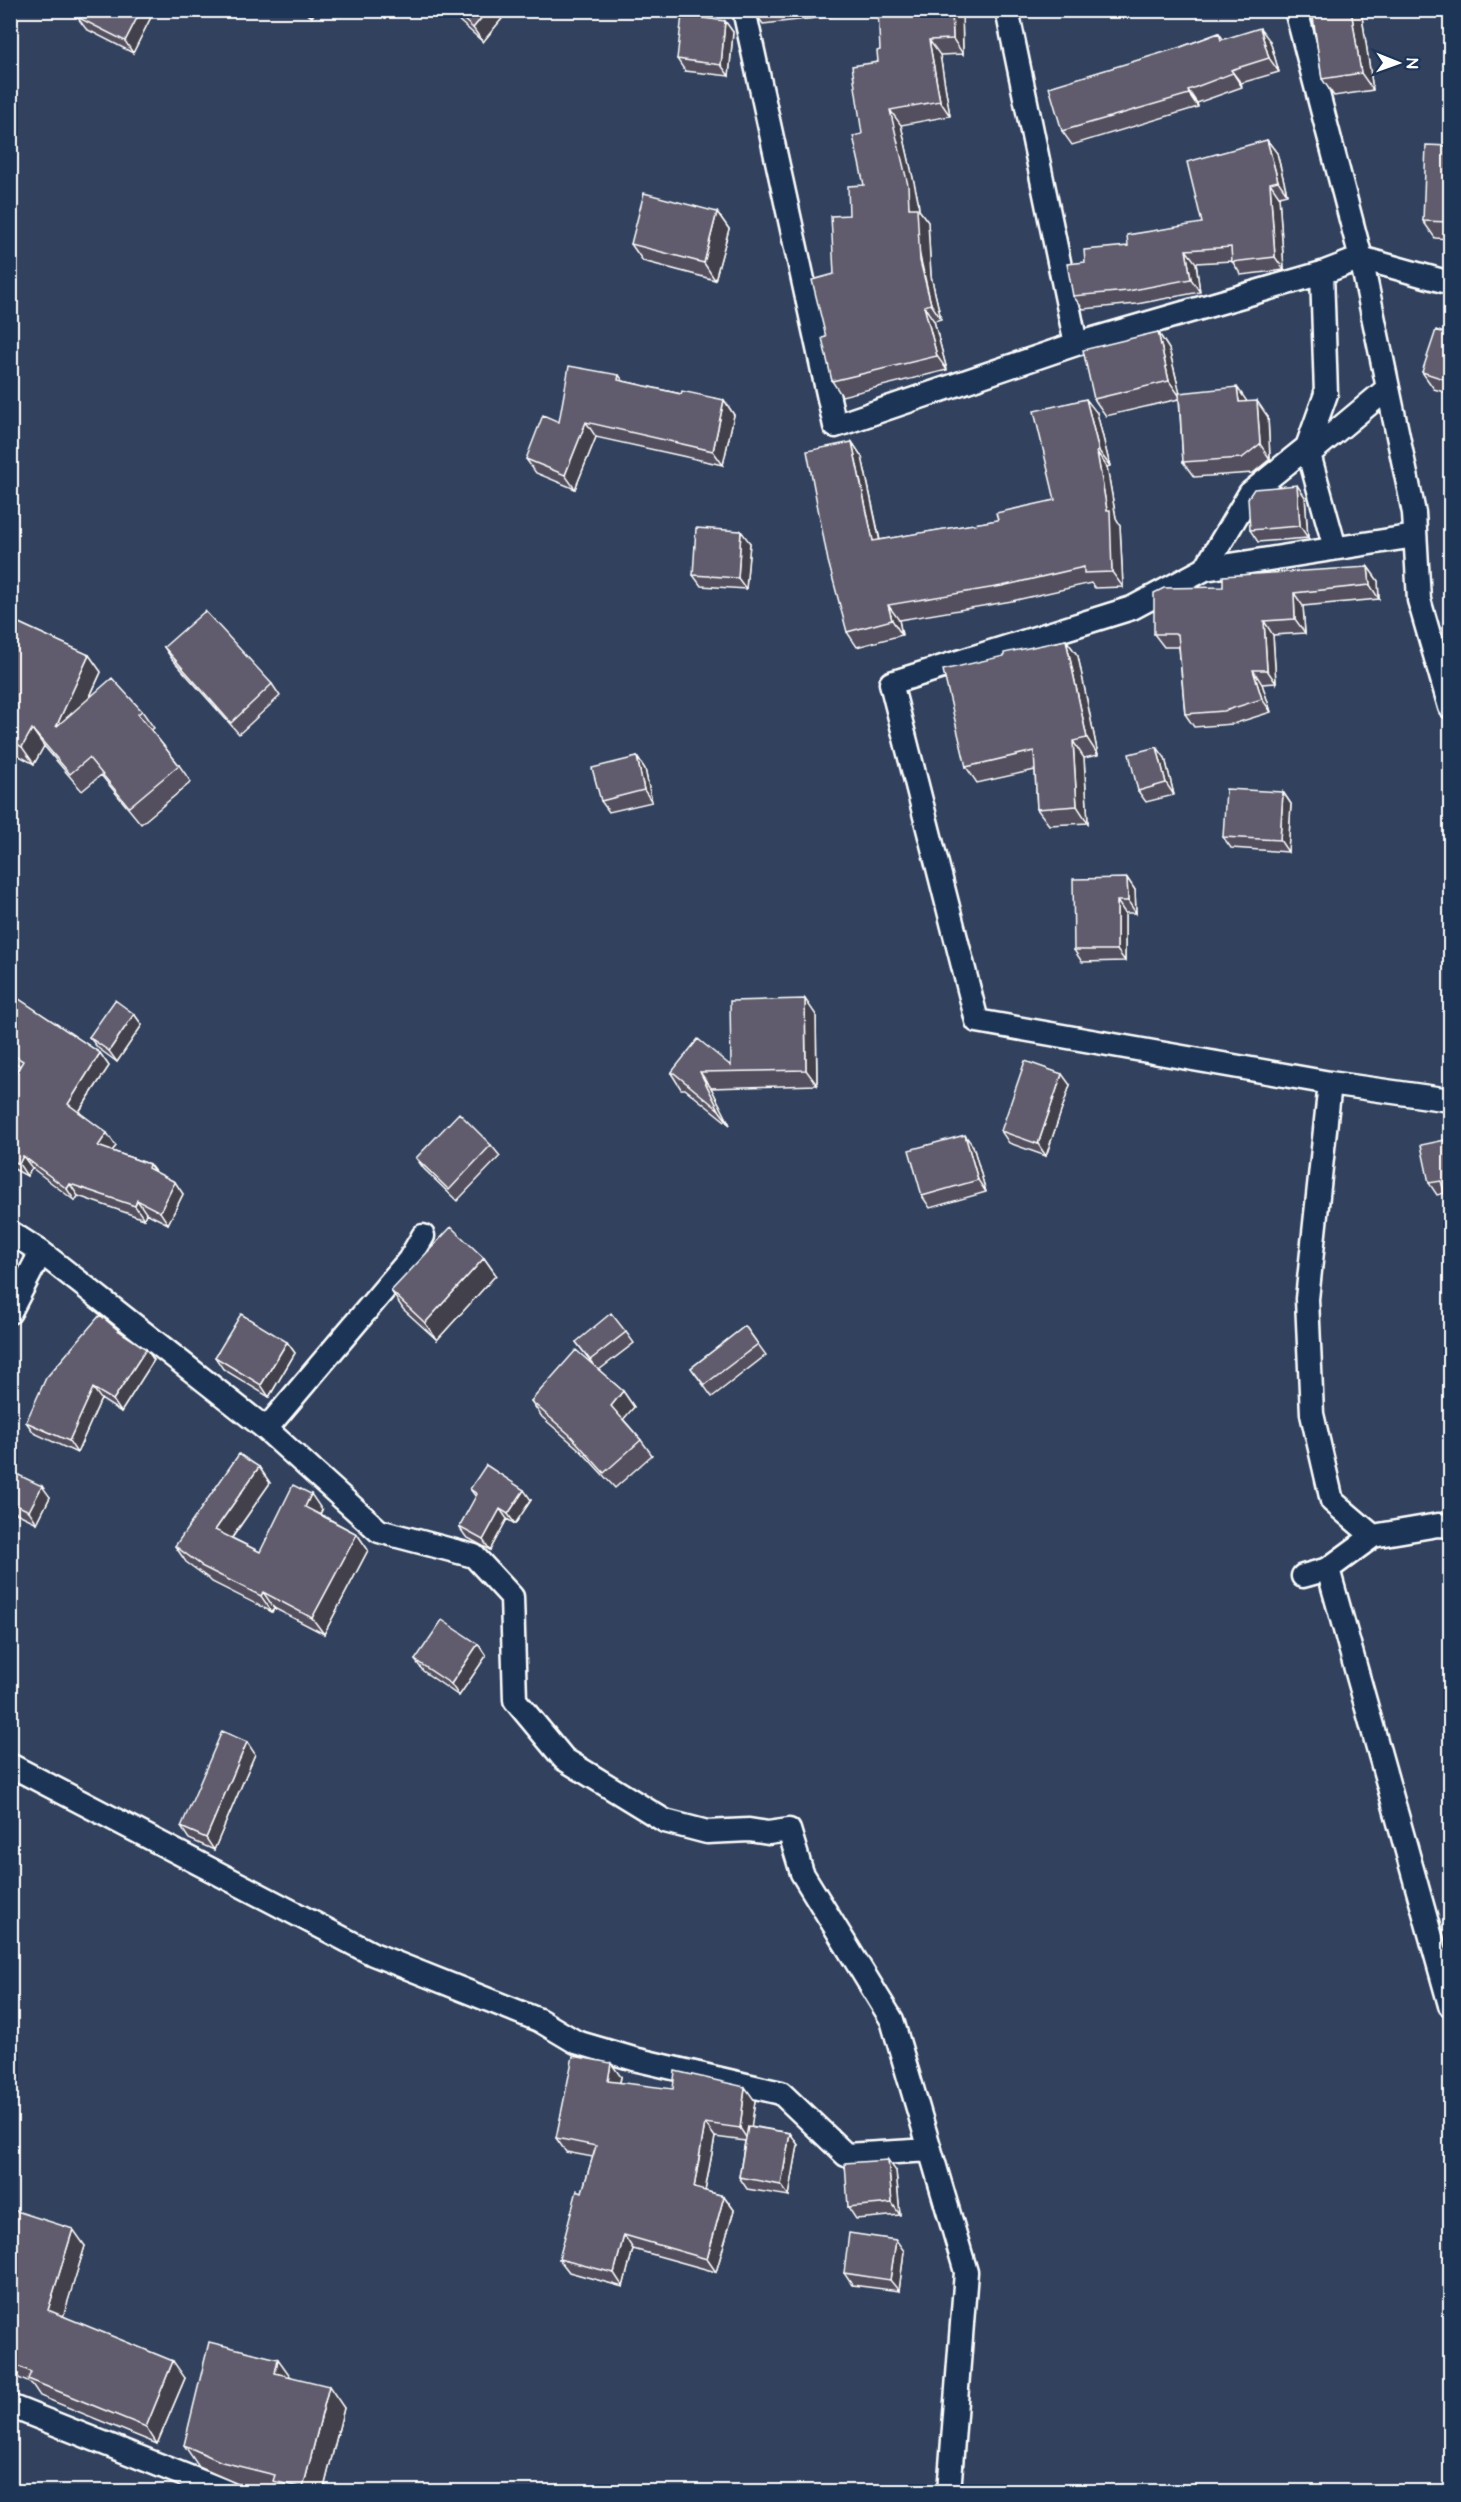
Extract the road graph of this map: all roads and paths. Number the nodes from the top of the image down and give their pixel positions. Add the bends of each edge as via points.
1 (744, 10) edge
2 (1007, 10) edge
3 (1296, 10) edge
4 (1361, 258) junction
5 (1322, 273) junction
6 (1450, 283) edge
7 (1076, 344) junction
8 (1388, 388) junction
9 (1308, 450) junction
10 (1415, 536) junction
11 (1335, 548) junction
12 (1205, 569) junction
13 (1450, 707) edge
14 (1330, 1083) junction
15 (1450, 1100) edge
16 (10, 1232) edge
17 (423, 1236) dead end
18 (41, 1251) junction
19 (10, 1312) edge
20 (266, 1429) junction
21 (1450, 1526) edge
22 (1373, 1536) junction
23 (1328, 1569) junction
24 (1304, 1576) dead end
25 (10, 1765) edge
26 (1450, 2005) edge
27 (930, 2150) junction
28 (10, 2406) edge
29 (228, 2492) edge
30 (949, 2492) edge

1 - 7 street via 835,426
2 - 7 street
3 - 4 street
4 - 5 street
4 - 6 street
4 - 8 street
5 - 7 street
5 - 9 street via 1326,394
8 - 9 street
8 - 10 street via 1414,513
9 - 11 street
9 - 12 street via 1250,493
10 - 11 street
10 - 13 street via 1419,600
11 - 12 street
12 - 14 street via 1132,608 891,683 977,1021
14 - 15 street
14 - 22 street via 1307,1299 1312,1414 1332,1501
16 - 18 street
17 - 20 street via 410,1260
18 - 19 street
18 - 20 street
20 - 27 street via 379,1531 474,1556 512,1597 515,1700 564,1759 665,1821 707,1832 789,1830 802,1873 892,2020
21 - 22 street
22 - 23 street
23 - 24 street
23 - 26 street
25 - 27 street via 373,1954 539,2020 576,2042 634,2060 781,2093 846,2154
27 - 30 street via 966,2272
28 - 29 street

